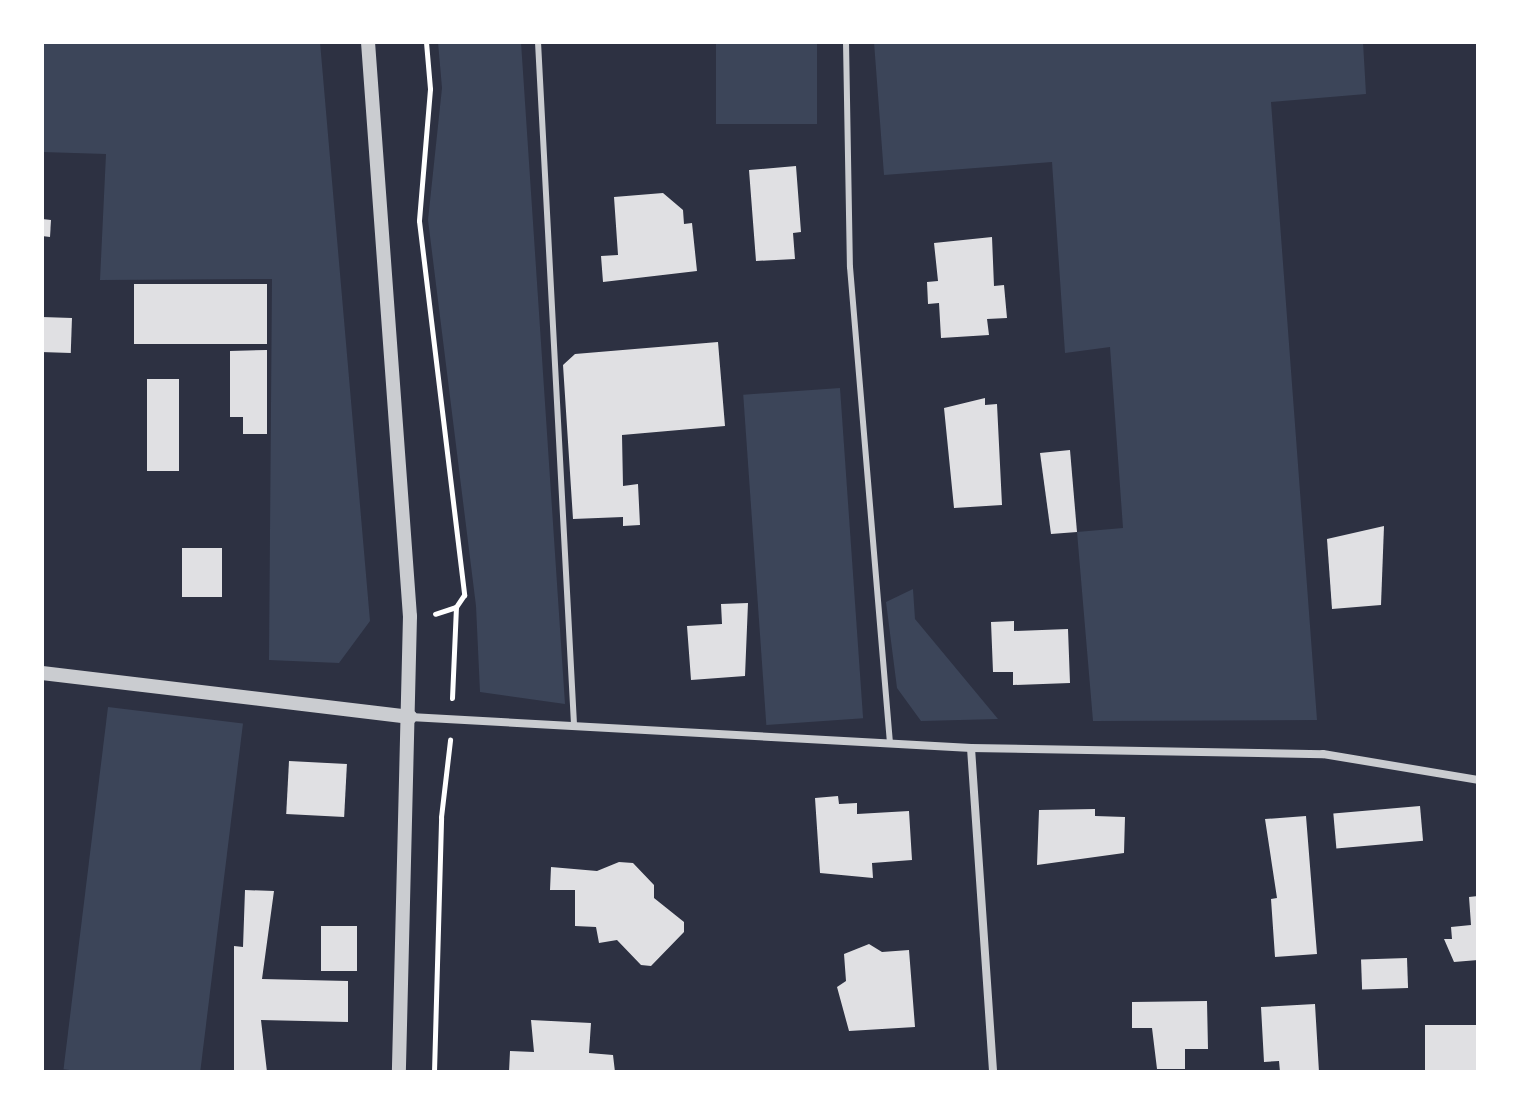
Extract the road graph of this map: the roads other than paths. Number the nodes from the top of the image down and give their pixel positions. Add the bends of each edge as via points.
1 (368, 42) edge
2 (538, 42) edge
3 (846, 42) edge
4 (42, 673) edge
5 (410, 717) junction
6 (574, 724) junction
7 (890, 743) junction
8 (971, 748) junction
9 (1478, 780) edge
10 (399, 1072) edge
11 (993, 1072) edge

1 - 5 street via 400,433
2 - 6 lane
3 - 7 lane via 850,267
4 - 5 street
5 - 6 street
5 - 10 street
6 - 7 street
7 - 8 street
8 - 9 street via 1323,754
8 - 11 street

